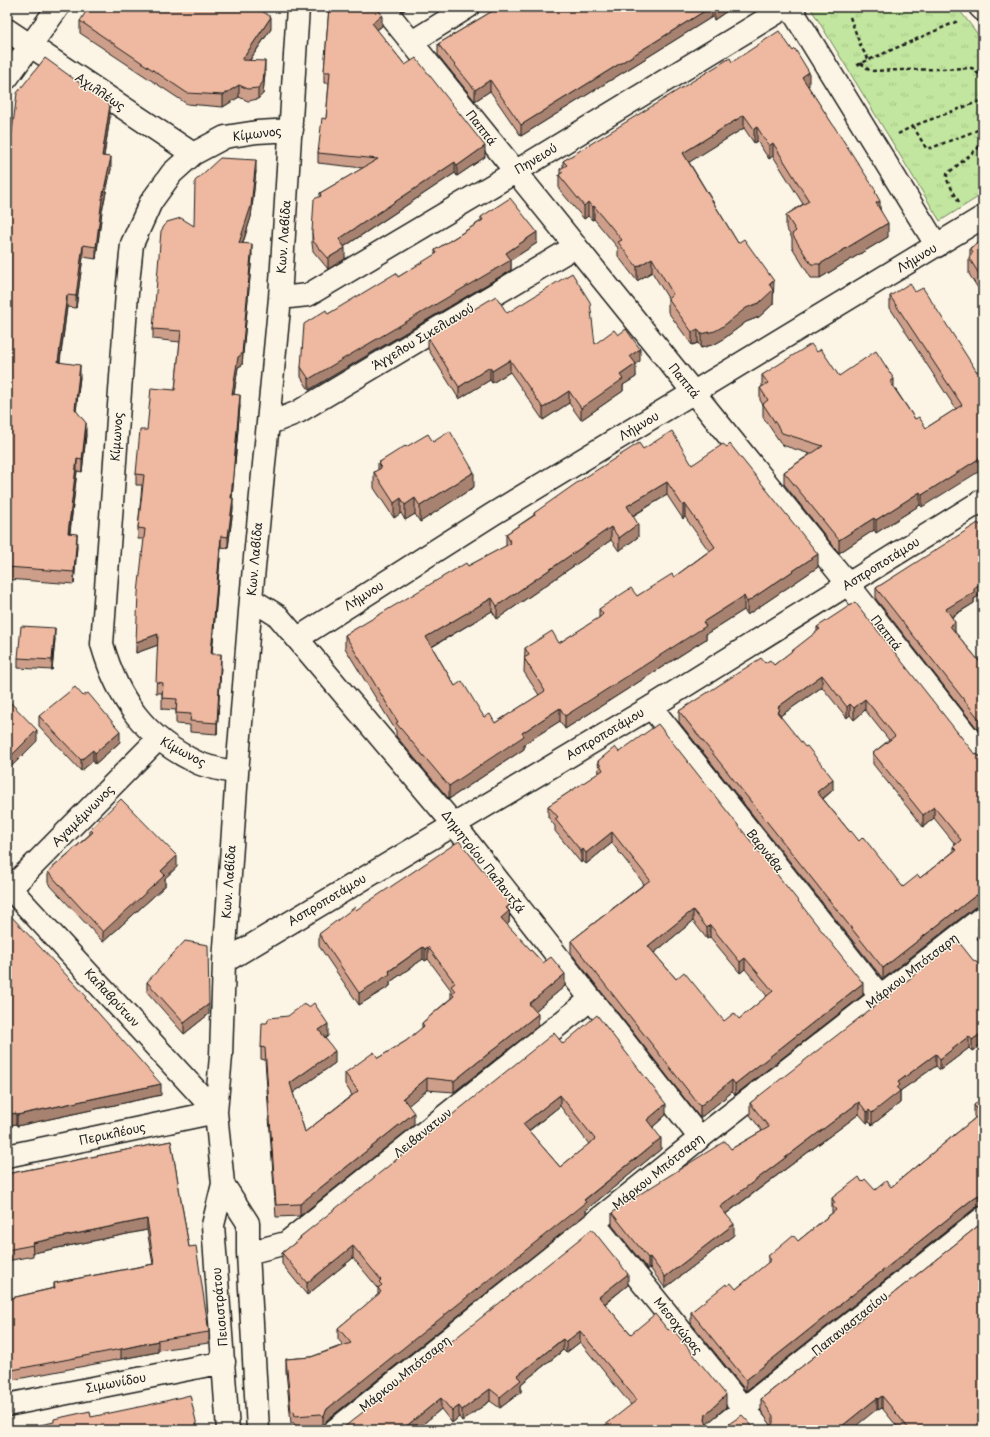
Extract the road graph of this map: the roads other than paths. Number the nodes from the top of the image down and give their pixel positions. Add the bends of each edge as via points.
1 (58, 7) edge
2 (298, 7) edge
3 (383, 7) edge
4 (468, 7) edge
5 (786, 7) edge
6 (790, 7) edge
7 (980, 7) edge
8 (983, 10) edge
9 (7, 30) edge
10 (412, 42) junction
11 (30, 46) junction
12 (7, 78) edge
13 (292, 130) junction
14 (193, 154) junction
15 (515, 172) junction
16 (977, 221) edge
17 (576, 246) junction
18 (937, 246) junction
19 (280, 298) junction
20 (694, 393) junction
21 (268, 424) junction
22 (983, 500) edge
23 (848, 584) junction
24 (251, 599) junction
25 (298, 638) junction
26 (651, 707) junction
27 (158, 739) junction
28 (983, 756) edge
29 (237, 773) junction
30 (453, 824) junction
31 (8, 888) edge
32 (983, 917) edge
33 (960, 935) junction
34 (224, 962) junction
35 (983, 964) edge
36 (880, 996) junction
37 (590, 999) junction
38 (216, 1112) junction
39 (700, 1138) junction
40 (7, 1156) edge
41 (223, 1184) junction
42 (983, 1218) edge
43 (594, 1222) junction
44 (248, 1253) junction
45 (224, 1362) junction
46 (7, 1405) edge
47 (744, 1409) junction
48 (228, 1430) edge
49 (258, 1430) edge
50 (335, 1430) edge
51 (717, 1430) edge
52 (761, 1430) edge

1 - 11 street
2 - 13 street, Κων. Λαβίδα
3 - 10 street, Παππά
4 - 10 street
5 - 15 street, Πηνειού
6 - 18 street
7 - 8 street
9 - 11 street, Αχιλλέως
10 - 15 street, Παππά
11 - 12 street
11 - 14 street, Αχιλλέως
13 - 14 street, Κίμωνος via 257,132 225,138
13 - 19 street, Κων. Λαβίδα
14 - 27 street, Κίμωνος via 172,173 151,202 132,244 102,644 110,672 127,703
15 - 17 street, Παππά
15 - 19 street, Πηνειού via 308,295
16 - 18 street, Λήμνου
17 - 20 street, Παππά
17 - 21 street, Άγγελου Σικελιανού via 298,412
18 - 20 street, Λήμνου
19 - 21 street, Κων. Λαβίδα
20 - 23 street, Παππά
20 - 25 street, Λήμνου via 493,514
21 - 24 street, Κων. Λαβίδα
22 - 23 street, Ασπροποτάμου
23 - 26 street, Ασπροποτάμου
23 - 28 street, Παππά
24 - 25 street, Δημητρίου Παλαντζά via 278,616
24 - 29 street, Κων. Λαβίδα
25 - 30 street, Δημητρίου Παλαντζά
26 - 30 street, Ασπροποτάμου
26 - 36 street, Βαρνάβα
27 - 29 street, Κίμωνος via 200,764
27 - 31 street, Αγαμέμνωνος
29 - 34 street, Κων. Λαβίδα
30 - 34 street, Ασπροποτάμου
30 - 37 street, Δημητρίου Παλαντζά
31 - 38 street, Καλαβρύτων
32 - 33 street, Μάρκου Μπότσαρη
33 - 35 street
33 - 36 street, Μάρκου Μπότσαρη
34 - 38 street, Κων. Λαβίδα via 221,1056
36 - 39 street, Μάρκου Μπότσαρη
37 - 39 street, Δημητρίου Παλαντζά
37 - 44 street, Λειβανατων via 286,1242
38 - 40 street, Περικλέους
38 - 41 street, Κων. Λαβίδα
39 - 43 street, Μάρκου Μπότσαρη
41 - 44 street via 248,1223
41 - 45 street, Πεισιστράτου via 213,1225
42 - 47 street, Παπαναστασίου
43 - 47 street, Μεσοχώρας
43 - 50 street, Μάρκου Μπότσαρη
44 - 49 street
45 - 46 street, Σιμωνίδου
45 - 48 street, Πεισιστράτου
47 - 51 street, Παπαναστασίου
47 - 52 street, Μεσοχώρας

